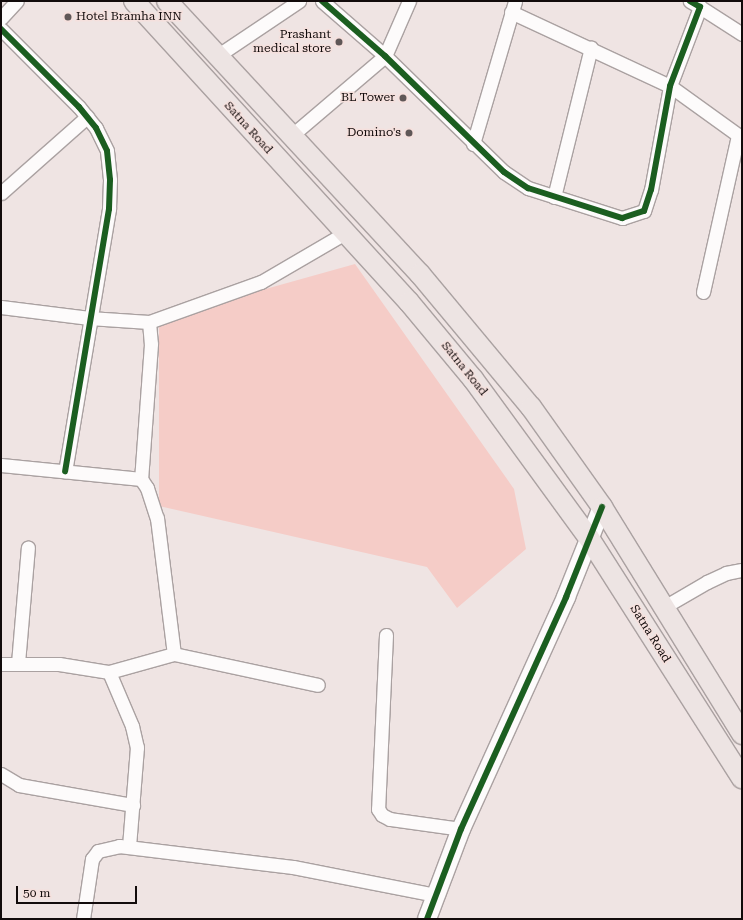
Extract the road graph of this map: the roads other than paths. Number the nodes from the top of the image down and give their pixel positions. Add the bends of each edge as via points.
1 (17, 1) edge
2 (134, 1) edge
3 (167, 1) edge
4 (299, 1) edge
5 (322, 1) edge
6 (409, 1) edge
7 (693, 3) edge
8 (513, 6) edge
9 (1, 27) edge
10 (742, 34) edge
11 (591, 48) junction
12 (217, 56) junction
13 (385, 56) junction
14 (670, 86) junction
15 (87, 117) junction
16 (291, 136) junction
17 (740, 137) edge
18 (474, 144) junction
19 (1, 193) edge
20 (554, 197) junction
21 (345, 234) junction
22 (702, 292) dead end
23 (1, 307) edge
24 (89, 318) junction
25 (149, 322) junction
26 (1, 465) edge
27 (65, 471) junction
28 (141, 479) junction
29 (602, 507) junction
30 (589, 538) junction
31 (28, 547) dead end
32 (742, 570) edge
33 (664, 607) junction
34 (386, 635) dead end
35 (174, 654) junction
36 (18, 663) junction
37 (1, 664) edge
38 (109, 672) junction
39 (318, 685) dead end
40 (742, 734) edge
41 (1, 774) edge
42 (742, 778) edge
43 (133, 805) junction
44 (461, 829) junction
45 (129, 847) junction
46 (436, 895) junction
47 (82, 919) edge
48 (427, 919) edge

1 - 9 street
2 - 21 main road, Satna Road
3 - 12 main road
4 - 12 street
5 - 13 street
6 - 13 street
7 - 10 street
7 - 14 street
8 - 11 street
8 - 18 street
9 - 15 street
11 - 14 street
11 - 20 street
12 - 16 main road
13 - 16 street
13 - 18 street
14 - 17 street
14 - 20 street via 651,190 644,211 622,218
15 - 19 street
15 - 24 street via 96,128 107,151 110,180 109,208
16 - 29 main road via 420,274 531,407
17 - 22 street
18 - 20 street via 504,172 528,188
21 - 25 street via 262,282
21 - 30 main road, Satna Road via 409,302 474,379
23 - 24 street
24 - 25 street
24 - 27 street
25 - 28 street via 151,344
26 - 27 street
27 - 28 street
28 - 35 street via 147,488 156,518
29 - 30 street
29 - 33 main road
30 - 42 main road, Satna Road
30 - 44 street via 566,597
31 - 36 street
32 - 33 street via 726,573 707,582
33 - 40 main road
34 - 44 street via 378,809 382,815 390,818
35 - 38 street
35 - 39 street
36 - 37 street
36 - 38 street via 59,664
38 - 43 street via 135,736 138,762
41 - 43 street via 19,785
43 - 45 street
44 - 46 street
45 - 46 street via 293,867
45 - 47 street via 108,847 95,855
46 - 48 street

